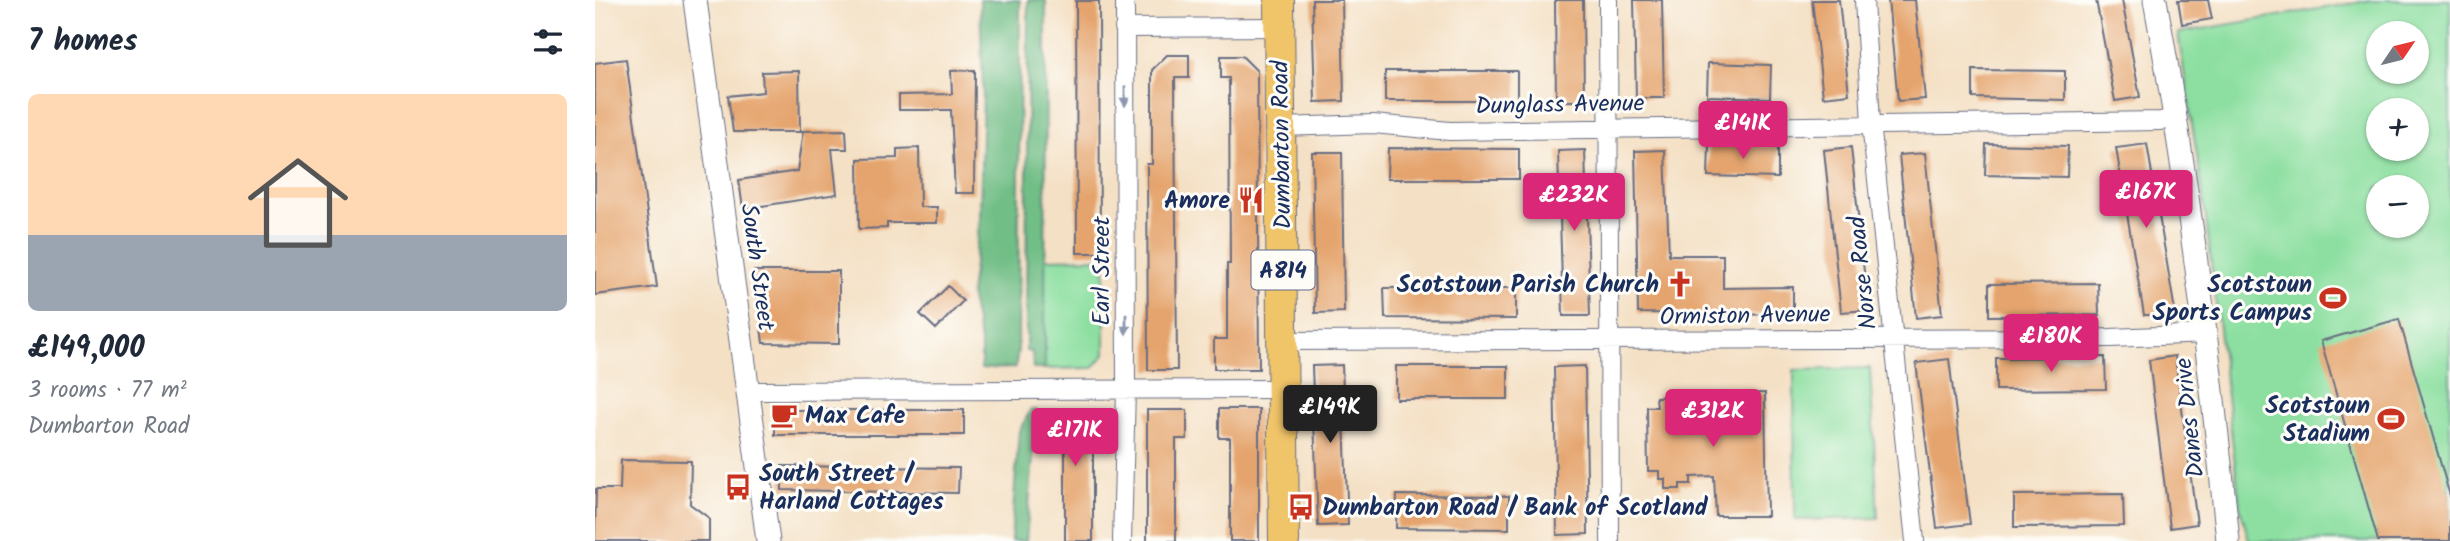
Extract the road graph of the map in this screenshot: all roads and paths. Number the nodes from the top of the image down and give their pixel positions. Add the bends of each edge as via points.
1 (695, 0) edge
2 (1125, 0) edge
3 (1608, 0) edge
4 (1864, 0) edge
5 (2155, 0) edge
6 (1280, 14) edge
7 (1125, 28) junction
8 (2176, 118) junction
9 (1871, 123) junction
10 (1281, 127) junction
11 (1609, 128) junction
12 (2207, 334) junction
13 (1893, 338) junction
14 (1283, 341) junction
15 (1609, 341) junction
16 (1283, 389) junction
17 (1126, 390) junction
18 (750, 391) junction
19 (768, 541) edge
20 (1122, 541) edge
21 (1284, 541) edge
22 (1610, 541) edge
23 (1915, 541) edge
24 (2228, 541) edge

1 - 18 street, South Street
2 - 7 street, Earl Street
3 - 11 street
4 - 9 street, Norse Road
5 - 8 street, Danes Drive
6 - 7 street
6 - 10 main road, Dumbarton Road / A814
7 -> 17 street, Earl Street
8 - 9 street, Dunglass Avenue
8 - 12 street, Danes Drive
9 - 11 street, Dunglass Avenue
9 - 13 street, Norse Road
10 - 11 street, Dunglass Avenue
10 - 14 main road, Dumbarton Road / A814
11 - 15 street
12 - 13 street, Ormiston Avenue
12 - 24 street, Danes Drive
13 - 15 street, Ormiston Avenue
13 - 23 street, Norse Road
14 - 15 street, Ormiston Avenue
14 - 16 main road, Dumbarton Road / A814
15 - 22 street
16 - 17 street
16 - 21 main road, Dumbarton Road / A814
17 - 18 street
17 - 20 street, Earl Street
18 - 19 street, South Street

